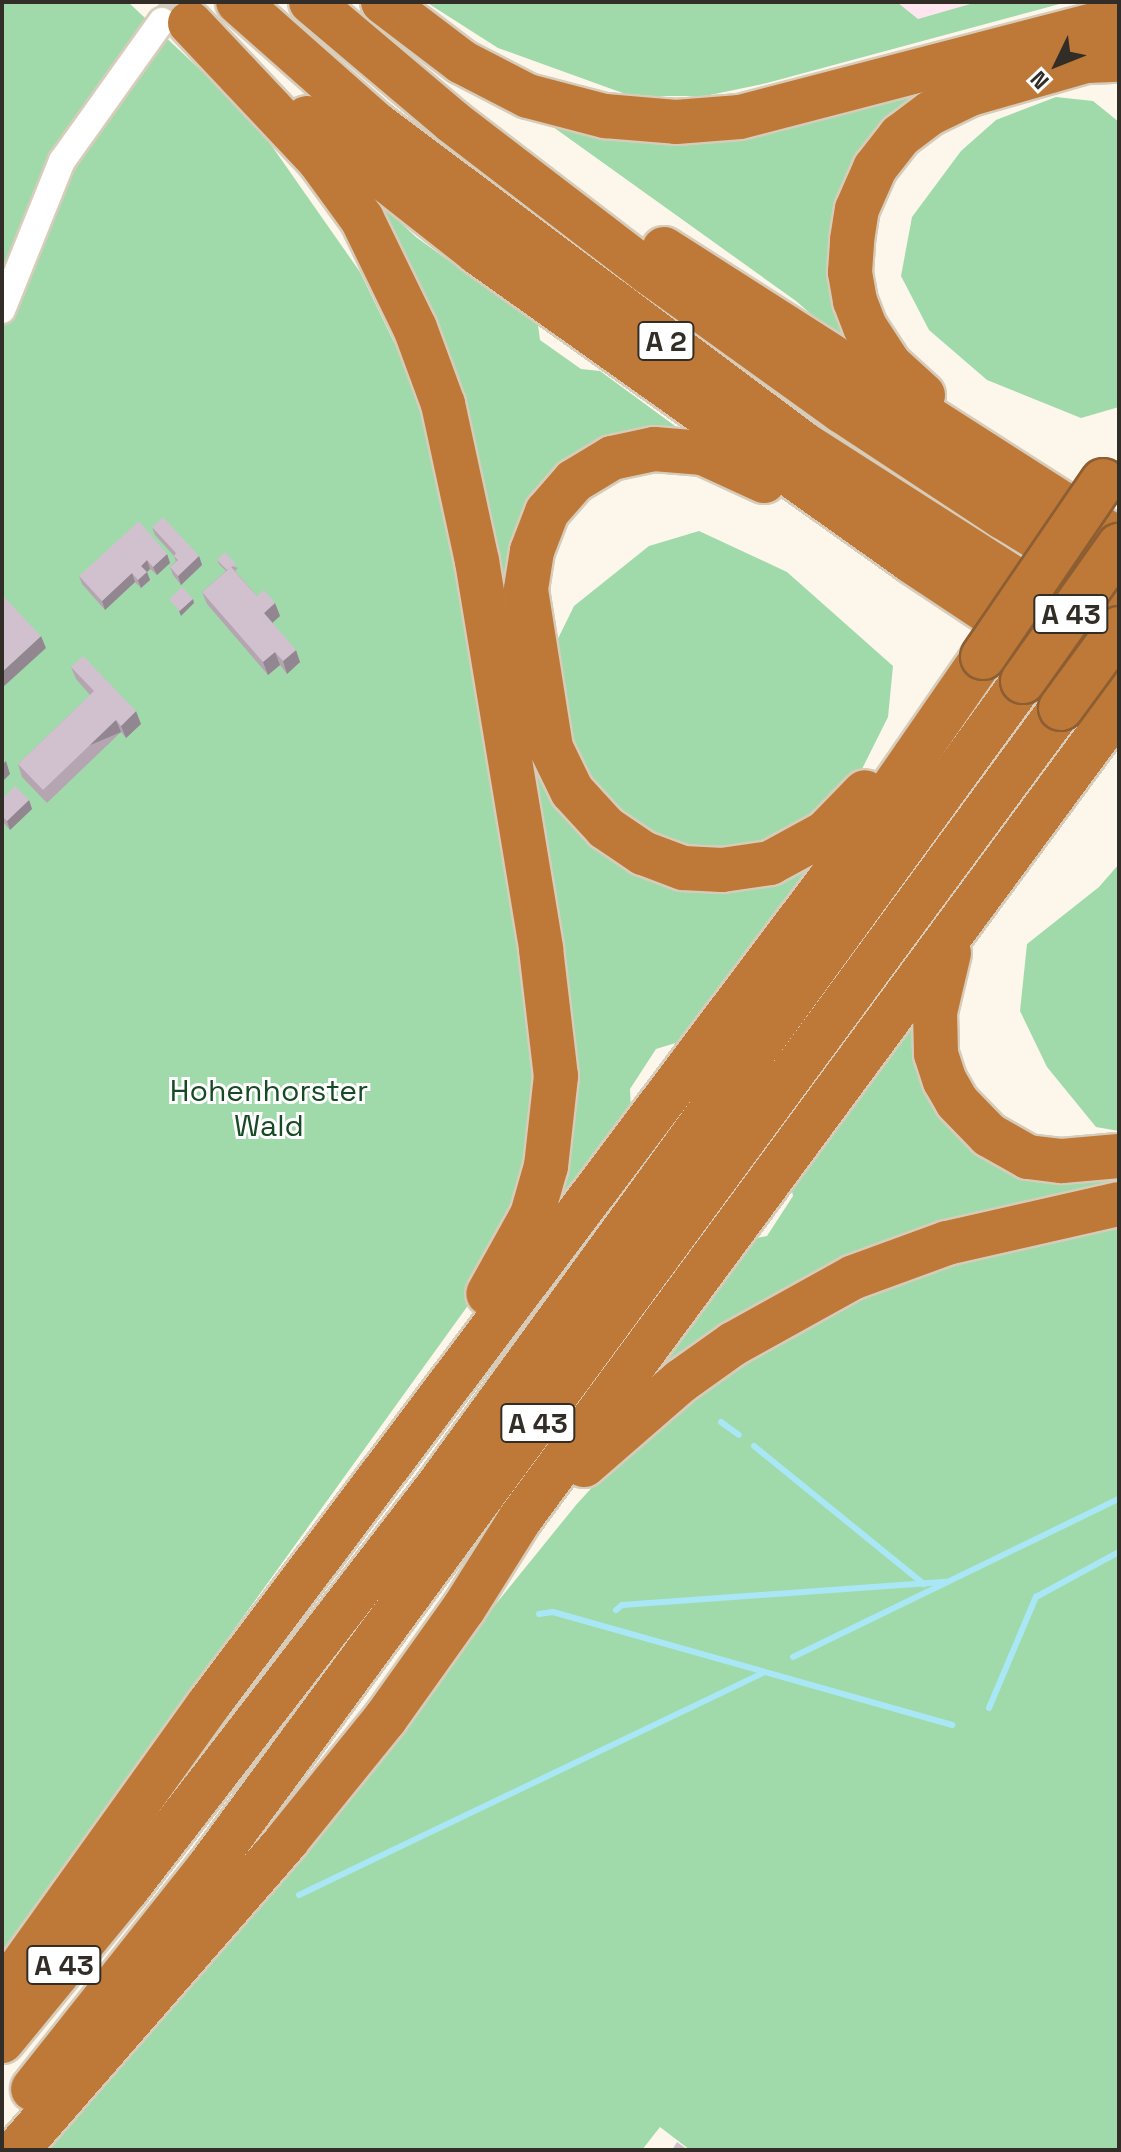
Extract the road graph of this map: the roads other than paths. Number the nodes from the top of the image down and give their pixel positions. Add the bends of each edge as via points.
1 (238, 2) edge
2 (311, 2) edge
3 (383, 2) edge
4 (172, 15) edge
5 (1119, 18) edge
6 (1119, 60) edge
7 (453, 122) junction
8 (2, 310) edge
9 (1111, 470) edge
10 (1028, 485) junction
11 (1119, 540) edge
12 (1119, 546) edge
13 (913, 562) junction
14 (1119, 588) edge
15 (1119, 629) edge
16 (1119, 646) edge
17 (1113, 712) edge
18 (943, 714) junction
19 (963, 921) junction
20 (1119, 1156) edge
21 (1119, 1204) edge
22 (388, 1465) junction
23 (464, 1608) junction
24 (2, 1993) edge
25 (2, 2041) edge
26 (2, 2129) edge
27 (17, 2150) edge

1 - 16 highway, A 2 via 376,124 805,445
2 - 7 highway, A 2
3 - 5 highway via 462,62 528,96 605,116 676,122 740,117
4 - 8 street via 62,161
4 - 13 highway via 477,252
4 - 22 highway via 319,160 362,219 415,328 443,404 477,561 554,1037 555,1111 532,1215 491,1289 407,1413
6 - 10 highway via 1086,61 984,90 931,113 900,136 857,209 850,272 865,327 890,365
7 - 10 highway via 507,133 659,246
7 - 14 highway, A 2 via 830,402
9 - 18 highway, bridge
10 - 11 highway
12 - 25 highway, A 43, bridge via 438,1486 127,1889
13 - 17 highway via 1072,671
13 - 18 highway via 851,538 747,471 703,453 654,449 612,458 565,491 547,512 532,551 526,590 551,748 572,791 606,828 643,853 683,868 722,870 770,863 825,833
15 - 26 highway, A 43, bridge via 218,1854
17 - 19 highway
18 - 22 highway via 830,879
19 - 20 highway via 943,967 935,1012 936,1054 957,1102 989,1135 1028,1157 1062,1161
19 - 23 highway via 520,1519
21 - 23 highway via 901,1258 793,1308 733,1344 589,1460
22 - 24 highway
23 - 27 highway via 385,1719 287,1840

